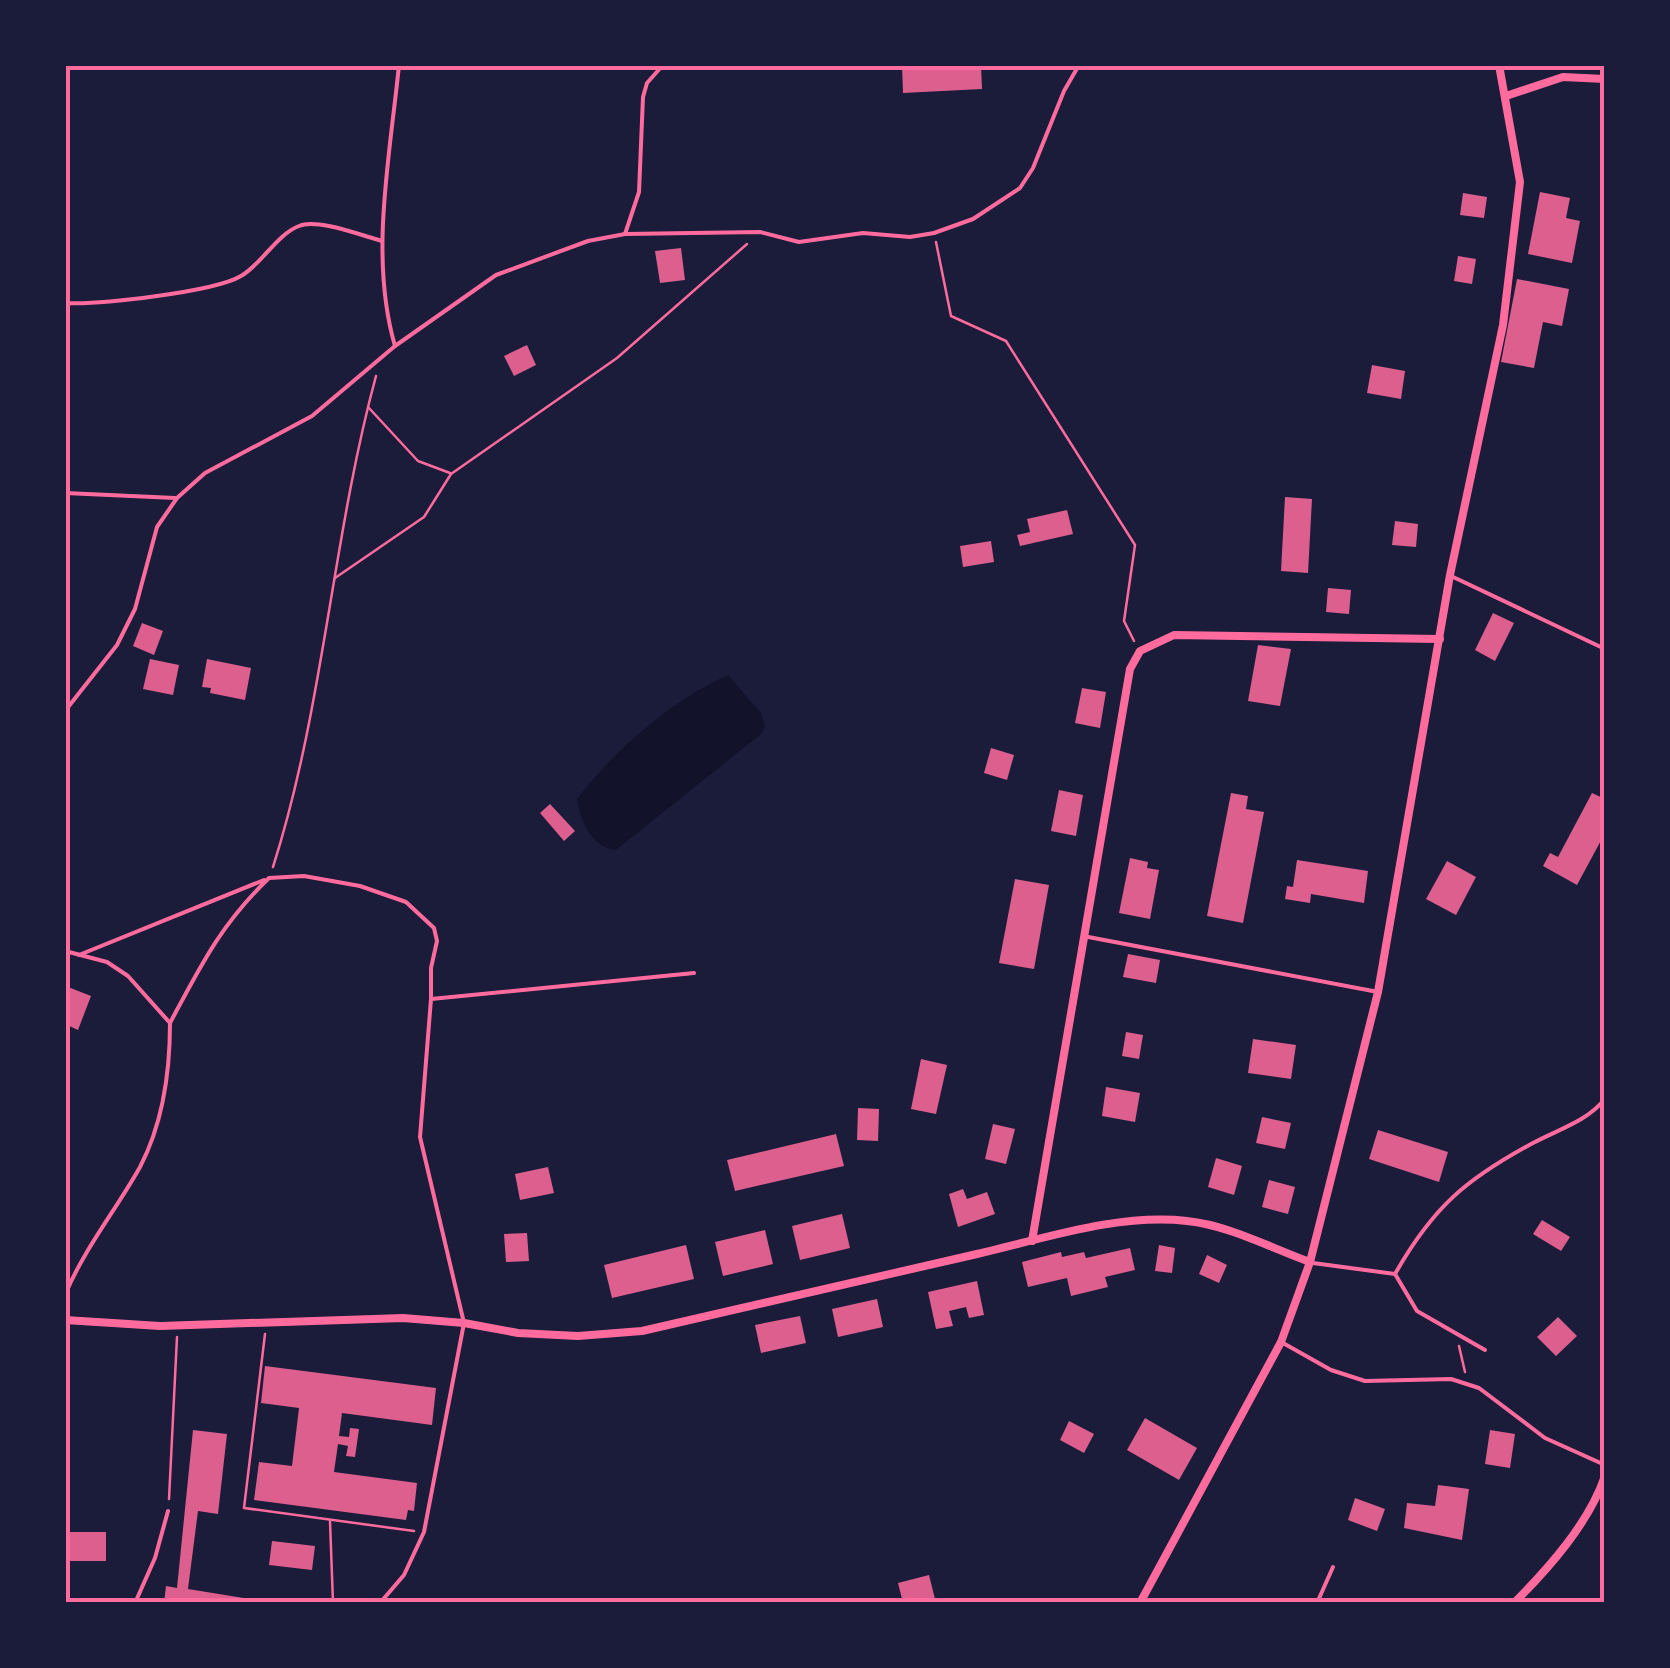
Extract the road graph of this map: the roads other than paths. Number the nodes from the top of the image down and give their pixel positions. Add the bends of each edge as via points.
1 (399, 65) edge
2 (663, 65) edge
3 (1080, 65) edge
4 (1498, 65) edge
5 (1605, 79) edge
6 (1506, 96) junction
7 (625, 234) junction
8 (382, 241) junction
9 (65, 304) edge
10 (395, 346) junction
11 (65, 493) edge
12 (177, 498) junction
13 (1450, 575) junction
14 (1440, 639) junction
15 (1605, 648) edge
16 (65, 711) edge
17 (269, 878) junction
18 (1082, 936) junction
19 (65, 951) edge
20 (79, 955) junction
21 (694, 973) dead end
22 (1378, 992) junction
23 (432, 999) junction
24 (170, 1023) junction
25 (1605, 1099) edge
26 (1032, 1241) junction
27 (1310, 1262) junction
28 (1395, 1274) junction
29 (65, 1295) edge
30 (65, 1320) edge
31 (464, 1323) junction
32 (1281, 1342) junction
33 (1485, 1350) dead end
34 (1605, 1465) edge
35 (1605, 1476) edge
36 (168, 1510) road end
37 (1334, 1567) dead end
38 (135, 1603) edge
39 (380, 1603) edge
40 (1140, 1603) edge
41 (1317, 1603) edge
42 (1514, 1603) edge

1 - 8 lane
2 - 7 lane via 647,83 639,192
3 - 7 lane via 1020,188 973,219 934,233 800,242 760,232
4 - 6 street
5 - 6 street via 1563,76
6 - 13 street via 1520,182 1512,251
7 - 10 lane via 496,275
8 - 9 lane via 313,223 298,226 242,276 219,284
8 - 10 lane
10 - 12 lane via 312,416 205,473
11 - 12 lane
12 - 16 lane via 157,527 135,609 118,644
13 - 14 street
13 - 15 lane
14 - 18 street via 1174,635 1140,651 1130,669
14 - 22 street
17 - 20 lane
17 - 23 lane via 304,876 406,902 434,928
17 - 24 lane via 236,909
18 - 22 lane
18 - 26 street
19 - 20 lane
20 - 24 lane via 128,976
21 - 23 lane
22 - 27 street
23 - 31 lane via 420,1137
24 - 29 lane via 170,1061 156,1128
25 - 28 lane via 1592,1115 1510,1155 1462,1188 1428,1219
26 - 27 street via 1120,1223 1189,1221
26 - 31 street via 642,1332 518,1333
27 - 28 lane
27 - 32 street
28 - 33 lane via 1417,1312
30 - 31 street via 177,1326 403,1318
31 - 39 lane via 424,1532 404,1575
32 - 34 lane via 1366,1381 1451,1379 1480,1388 1546,1438
32 - 40 street
35 - 42 street via 1596,1500
36 - 38 lane
37 - 41 lane

